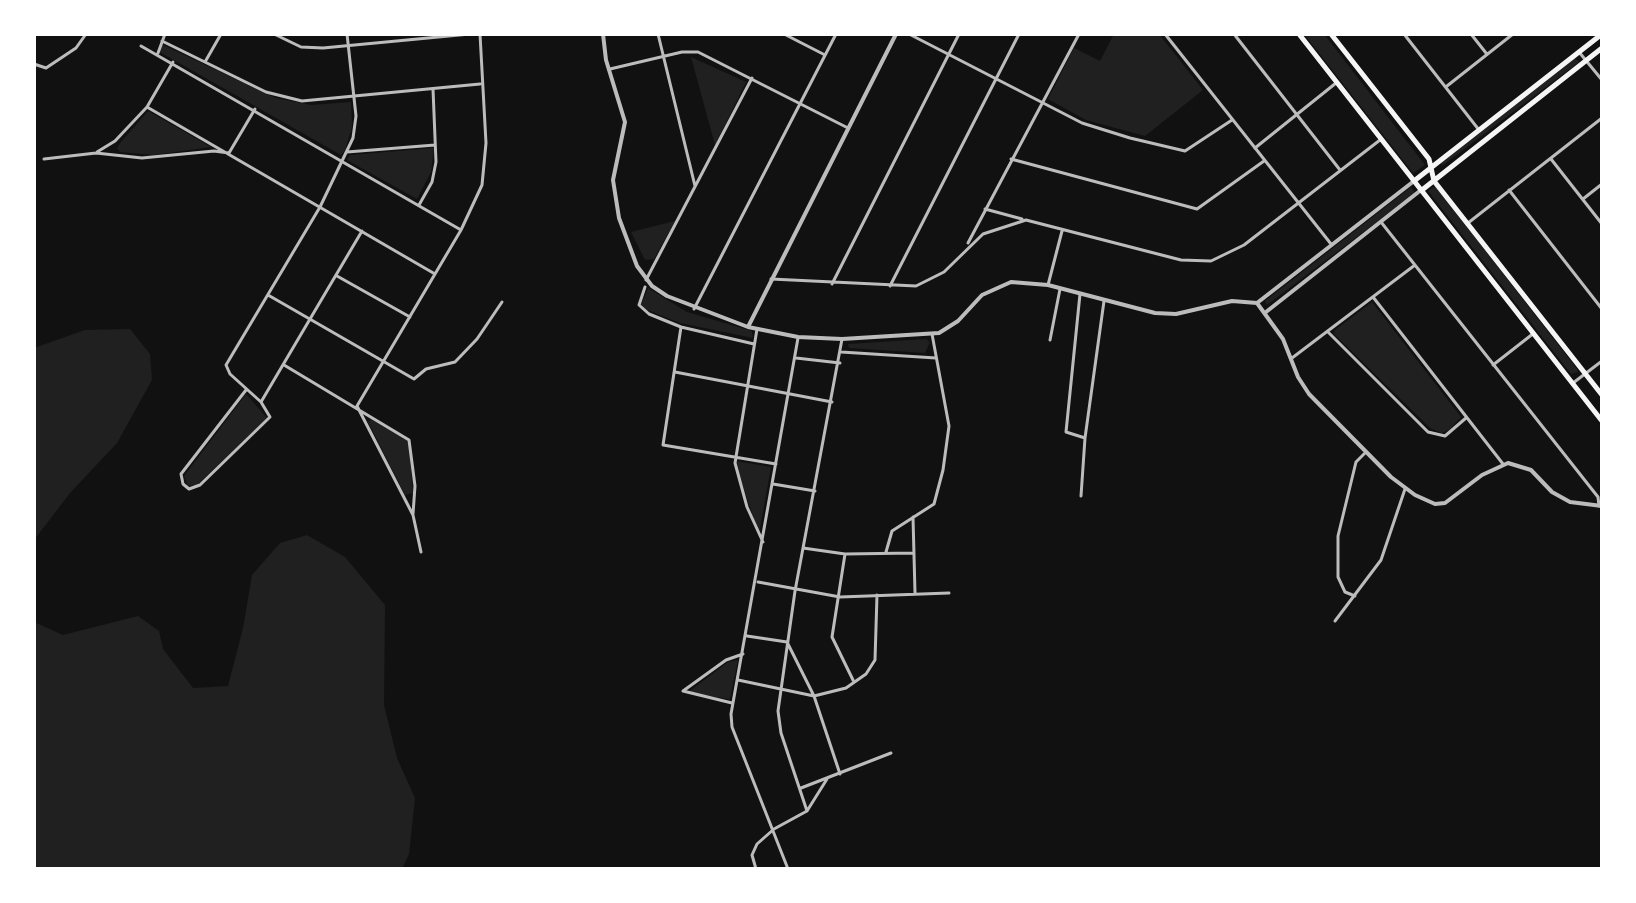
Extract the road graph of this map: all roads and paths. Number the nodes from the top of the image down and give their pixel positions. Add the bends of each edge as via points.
1 (86, 34) edge
2 (165, 34) edge
3 (221, 34) edge
4 (274, 34) edge
5 (347, 34) edge
6 (470, 34) edge
7 (480, 34) edge
8 (603, 34) edge
9 (658, 34) edge
10 (784, 34) edge
11 (836, 34) edge
12 (896, 34) edge
13 (909, 34) edge
14 (959, 34) edge
15 (1019, 34) edge
16 (1079, 34) edge
17 (1165, 34) edge
18 (1234, 34) edge
19 (1299, 34) edge
20 (1331, 34) edge
21 (1404, 34) edge
22 (1471, 34) edge
23 (1513, 34) edge
24 (1602, 34) edge
25 (426, 36) edge
26 (162, 41) junction
27 (348, 45) junction
28 (141, 46) dead end
29 (1602, 48) edge
30 (1579, 52) junction
31 (158, 54) junction
32 (1487, 54) junction
33 (825, 55) junction
34 (948, 55) junction
35 (664, 57) junction
36 (1586, 61) junction
37 (173, 62) junction
38 (205, 62) junction
39 (34, 64) edge
40 (610, 69) junction
41 (752, 78) junction
42 (997, 79) junction
43 (1602, 80) edge
44 (1337, 83) junction
45 (480, 84) junction
46 (1446, 87) junction
47 (433, 89) junction
48 (354, 99) junction
49 (801, 103) junction
50 (1043, 103) junction
51 (147, 107) junction
52 (255, 109) junction
53 (1296, 115) junction
54 (1602, 118) edge
55 (1232, 120) junction
56 (848, 128) junction
57 (1479, 130) junction
58 (1381, 139) junction
59 (436, 145) junction
60 (1255, 148) junction
61 (347, 152) junction
62 (96, 153) junction
63 (229, 153) junction
64 (44, 159) dead end
65 (1011, 159) junction
66 (1551, 159) junction
67 (343, 160) junction
68 (1264, 161) junction
69 (1431, 168) junction
70 (1341, 171) junction
71 (1414, 181) junction
72 (1434, 181) junction
73 (1602, 184) edge
74 (695, 189) junction
75 (1422, 190) junction
76 (1509, 190) junction
77 (1582, 199) junction
78 (1299, 204) junction
79 (419, 205) junction
80 (320, 207) junction
81 (985, 209) junction
82 (1026, 220) junction
83 (1381, 222) junction
84 (1468, 223) junction
85 (1602, 224) edge
86 (461, 230) junction
87 (1062, 230) junction
88 (362, 231) junction
89 (1332, 245) junction
90 (967, 247) junction
91 (1415, 265) junction
92 (435, 274) junction
93 (337, 276) junction
94 (771, 279) junction
95 (646, 280) junction
96 (832, 284) junction
97 (1048, 285) junction
98 (890, 286) junction
99 (645, 287) dead end
100 (1060, 288) junction
101 (1080, 294) junction
102 (268, 295) junction
103 (1373, 297) junction
104 (1104, 300) junction
105 (502, 302) dead end
106 (1257, 303) junction
107 (694, 309) junction
108 (1602, 309) edge
109 (1266, 312) junction
110 (410, 317) junction
111 (311, 320) junction
112 (681, 327) junction
113 (748, 327) junction
114 (757, 329) junction
115 (1328, 332) junction
116 (1534, 333) junction
117 (932, 334) junction
118 (798, 337) junction
119 (842, 339) junction
120 (1050, 340) dead end
121 (754, 344) junction
122 (841, 352) junction
123 (796, 358) junction
124 (936, 358) junction
125 (1292, 358) junction
126 (1602, 361) edge
127 (383, 363) junction
128 (840, 363) junction
129 (284, 365) junction
130 (1493, 365) junction
131 (674, 372) junction
132 (1585, 373) junction
133 (1573, 383) junction
134 (748, 387) junction
135 (246, 390) junction
136 (791, 394) junction
137 (1602, 395) edge
138 (261, 402) junction
139 (832, 402) junction
140 (357, 406) junction
141 (1466, 418) junction
142 (1602, 421) edge
143 (1085, 438) junction
144 (1366, 452) junction
145 (736, 456) junction
146 (776, 464) junction
147 (1503, 464) junction
148 (773, 484) junction
149 (1405, 489) junction
150 (815, 491) junction
151 (1081, 496) dead end
152 (1600, 506) edge
153 (413, 515) junction
154 (913, 517) junction
155 (763, 542) junction
156 (803, 548) junction
157 (421, 552) dead end
158 (886, 552) junction
159 (914, 553) junction
160 (845, 554) junction
161 (756, 582) junction
162 (795, 591) junction
163 (915, 593) junction
164 (949, 593) dead end
165 (877, 595) junction
166 (1355, 596) junction
167 (840, 597) junction
168 (1335, 621) dead end
169 (747, 636) junction
170 (787, 642) junction
171 (743, 654) junction
172 (738, 680) junction
173 (854, 682) junction
174 (782, 689) junction
175 (814, 696) junction
176 (733, 704) junction
177 (891, 753) dead end
178 (840, 774) junction
179 (827, 779) junction
180 (801, 788) junction
181 (807, 811) junction
182 (774, 829) junction
183 (756, 869) edge
184 (788, 869) edge

1 - 39 street via 76,48 46,68
2 - 26 street
3 - 38 street
4 - 27 street via 301,47
5 - 27 street
6 - 25 street
7 - 45 street
8 - 40 street
9 - 35 street
10 - 33 street
11 - 33 street
12 - 56 street
13 - 34 street
14 - 34 street
15 - 42 street
16 - 50 street
17 - 55 street
18 - 53 street
19 - 44 main road
20 - 69 main road
21 - 46 street
22 - 32 street
23 - 32 street
24 - 30 main road
25 - 27 street
26 - 31 street
26 - 38 street
27 - 48 street
28 - 31 street
29 - 36 main road
30 - 36 street
30 - 57 main road
31 - 37 street
32 - 46 street
33 - 49 street
34 - 42 street
34 - 96 street
35 - 40 street
35 - 41 street via 698,52
35 - 74 street
36 - 43 street
36 - 72 main road
37 - 51 street
37 - 52 street
38 - 48 street via 288,99
40 - 95 street via 625,122 613,180 616,207
41 - 49 street
41 - 74 street
42 - 50 street
42 - 98 street
44 - 53 street
44 - 58 main road
45 - 47 street
45 - 86 street via 486,164
46 - 57 street
47 - 48 street
47 - 59 street
48 - 61 street via 355,128
49 - 56 street
49 - 107 street
50 - 55 street via 1082,123 1180,151 1190,150
50 - 65 street
51 - 62 street
51 - 63 street
52 - 63 street
52 - 67 street
53 - 60 street
53 - 70 street
54 - 66 street
55 - 60 street
56 - 94 street
57 - 69 main road
58 - 70 street
58 - 71 main road
59 - 61 street
59 - 79 street via 432,182
60 - 68 street
61 - 67 street
62 - 63 street via 142,158
62 - 64 street
63 - 80 street
65 - 68 street via 1197,209
65 - 81 street
66 - 76 street
66 - 77 street
67 - 79 street
67 - 80 street
68 - 78 street
69 - 71 main road
69 - 72 main road
70 - 78 street
71 - 75 main road
71 - 89 street
72 - 75 main road
72 - 84 main road
73 - 77 street
74 - 95 street
75 - 83 street
75 - 116 main road
76 - 84 street
76 - 108 street
77 - 85 street
78 - 87 street via 1231,254 1199,262
78 - 89 street
79 - 86 street
80 - 88 street
80 - 102 street
81 - 82 street
81 - 90 street
82 - 87 street
82 - 90 street via 991,229
83 - 91 street
83 - 109 street
84 - 132 main road
86 - 92 street
87 - 97 street
88 - 92 street
88 - 93 street
89 - 106 street
90 - 98 street via 927,283
91 - 103 street
91 - 130 street
92 - 110 street
93 - 110 street
93 - 111 street
94 - 96 street
94 - 113 street
95 - 107 street
96 - 98 street
97 - 100 street
97 - 117 street via 1019,281 991,289 952,327
99 - 112 street via 638,301 642,310
100 - 101 street
100 - 120 street
101 - 104 street
101 - 143 street via 1066,432
102 - 111 street
102 - 135 street via 227,370
103 - 115 street
103 - 141 street
104 - 106 street via 1165,314 1232,301
104 - 143 street
105 - 127 street via 455,362 426,369 414,379
106 - 109 street
107 - 113 street
109 - 125 street
110 - 127 street
111 - 127 street
111 - 129 street
112 - 121 street
112 - 131 street
113 - 114 street
114 - 118 street
114 - 121 street
115 - 125 street
115 - 141 street via 1428,432 1445,436
116 - 130 street
116 - 133 main road
117 - 119 street
117 - 124 street
118 - 119 street
118 - 123 street
119 - 122 street
121 - 134 street
122 - 124 street
122 - 128 street
123 - 128 street
123 - 136 street
124 - 154 street via 948,442 934,504
125 - 144 street via 1309,394
126 - 132 street
127 - 140 street
128 - 139 street
129 - 138 street
129 - 140 street
130 - 152 street
131 - 134 street
131 - 145 street via 663,445
132 - 133 street
132 - 137 main road
133 - 142 main road
134 - 136 street
134 - 145 street
135 - 138 street
135 - 138 street via 181,474 189,489 200,485 270,417
136 - 139 street
136 - 146 street
139 - 150 street
140 - 153 street
140 - 153 street via 409,440
141 - 147 street
143 - 151 street
144 - 149 street
144 - 166 street via 1356,462 1338,536 1338,577 1345,592
145 - 146 street
145 - 155 street via 747,507
146 - 148 street
147 - 149 street via 1445,503 1425,501
147 - 152 street via 1531,470 1570,502
148 - 150 street
148 - 155 street
149 - 166 street via 1381,560
150 - 156 street
153 - 157 street
154 - 158 street via 892,531
154 - 159 street
155 - 161 street
156 - 160 street
156 - 162 street
158 - 159 street
158 - 160 street
159 - 163 street
160 - 167 street
161 - 162 street
161 - 169 street
162 - 167 street
162 - 170 street
163 - 164 street
163 - 165 street
165 - 167 street
165 - 173 street via 877,653 866,674
166 - 168 street
167 - 173 street via 832,637
169 - 170 street
169 - 171 street
170 - 174 street
170 - 175 street
171 - 172 street
171 - 176 street via 683,691
172 - 174 street
172 - 176 street
173 - 175 street
174 - 175 street
174 - 180 street via 778,720
175 - 178 street
176 - 182 street via 732,727
177 - 178 street
178 - 179 street
179 - 180 street
179 - 181 street
180 - 181 street
181 - 182 street
182 - 183 street via 753,850
182 - 184 street

